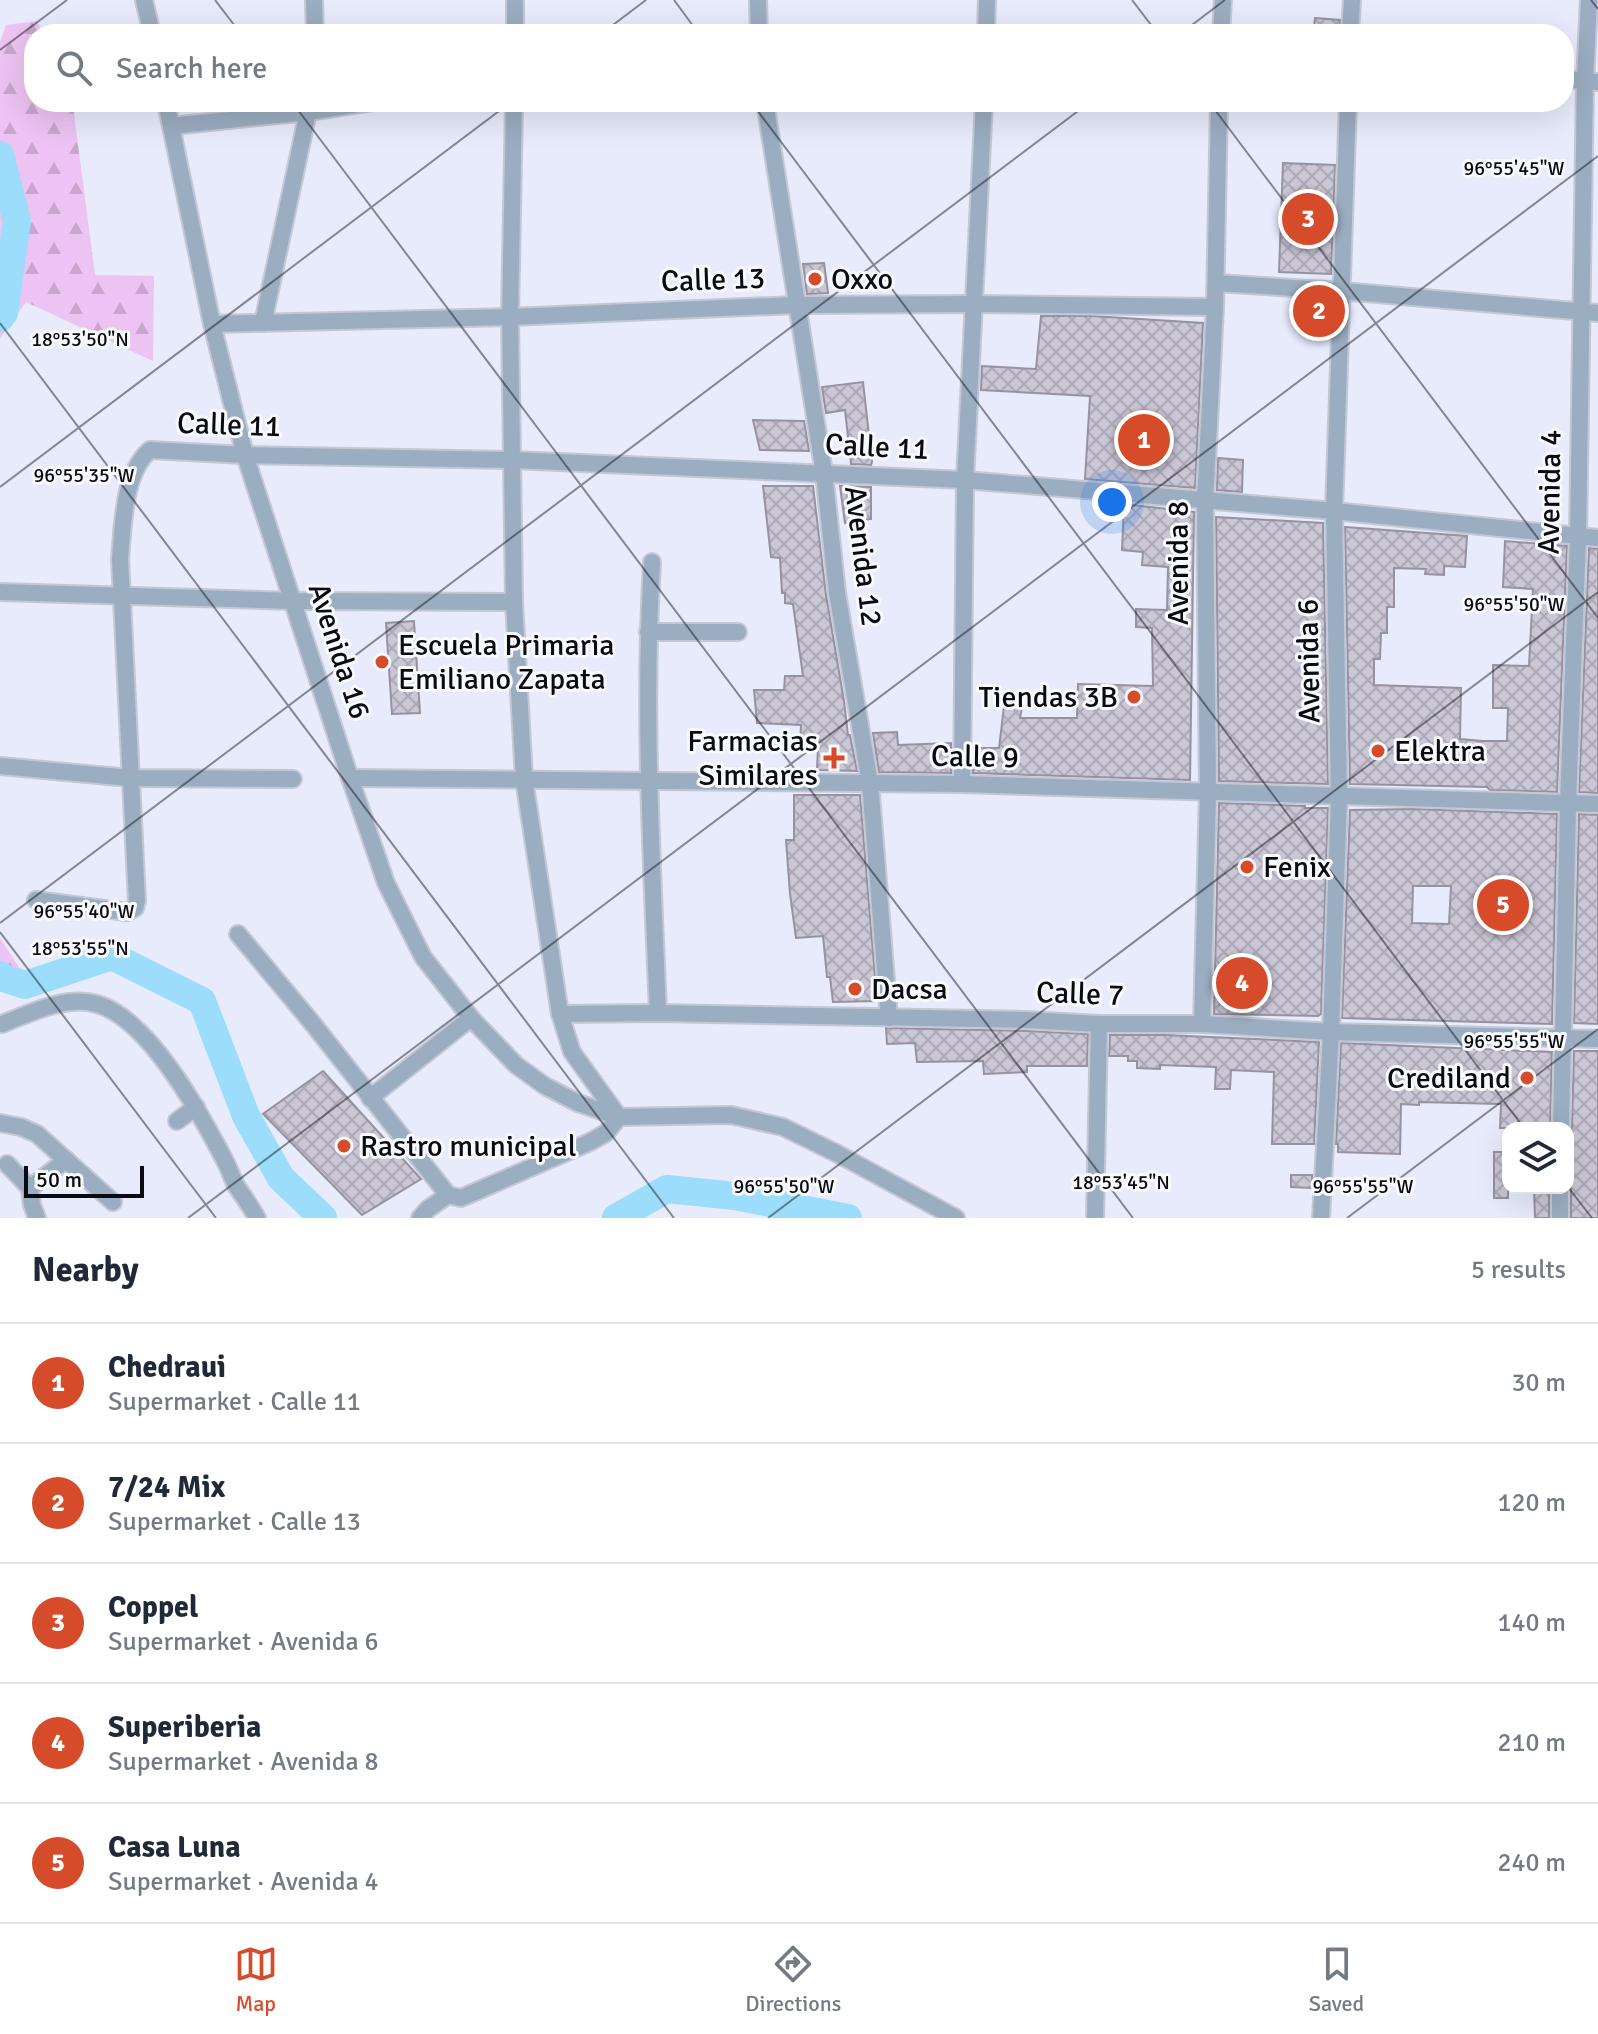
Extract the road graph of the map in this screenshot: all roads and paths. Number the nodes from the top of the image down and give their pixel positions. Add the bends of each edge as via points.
1 (144, 0) edge
2 (314, 0) edge
3 (515, 0) edge
4 (758, 0) edge
5 (987, 0) edge
6 (1223, 0) edge
7 (1352, 0) edge
8 (1589, 0) edge
9 (150, 24) edge
10 (315, 24) edge
11 (515, 24) edge
12 (759, 24) edge
13 (986, 24) edge
14 (1222, 24) edge
15 (1351, 24) edge
16 (1592, 81) edge
17 (168, 112) edge
18 (274, 112) edge
19 (310, 112) edge
20 (514, 112) edge
21 (767, 112) edge
22 (984, 112) edge
23 (1219, 112) edge
24 (1348, 112) edge
25 (171, 126) junction
26 (1216, 283) junction
27 (1342, 291) junction
28 (975, 304) junction
29 (796, 305) junction
30 (1215, 307) junction
31 (1589, 312) edge
32 (510, 317) junction
33 (263, 323) junction
34 (212, 324) junction
35 (245, 455) junction
36 (513, 460) junction
37 (824, 473) junction
38 (965, 480) junction
39 (1205, 501) junction
40 (1334, 511) junction
41 (1578, 537) junction
42 (1598, 538) edge
43 (652, 562) dead end
44 (0, 592) edge
45 (121, 596) junction
46 (293, 601) junction
47 (514, 602) junction
48 (648, 632) junction
49 (738, 632) dead end
50 (5, 766) edge
51 (130, 778) junction
52 (350, 778) junction
53 (293, 779) dead end
54 (524, 779) junction
55 (649, 782) junction
56 (870, 783) junction
57 (962, 784) junction
58 (1208, 792) junction
59 (1339, 797) junction
60 (1568, 804) junction
61 (1598, 804) edge
62 (36, 900) dead end
63 (238, 934) dead end
64 (658, 1013) junction
65 (560, 1014) junction
66 (471, 1018) junction
67 (889, 1018) junction
68 (2, 1024) edge
69 (1099, 1024) junction
70 (1202, 1024) junction
71 (1331, 1032) junction
72 (1563, 1039) junction
73 (1598, 1039) edge
74 (370, 1098) junction
75 (196, 1107) junction
76 (619, 1117) junction
77 (177, 1121) dead end
78 (1561, 1122) edge
79 (0, 1123) edge
80 (66, 1160) junction
81 (7, 1164) dead end
82 (30, 1188) junction
83 (1560, 1194) edge
84 (448, 1195) junction
85 (113, 1202) dead end
86 (37, 1218) edge
87 (257, 1218) edge
88 (420, 1218) edge
89 (956, 1218) edge
90 (1095, 1218) edge
91 (1321, 1218) edge
92 (1560, 1218) edge

1 - 9 street
2 - 10 street
3 - 11 street
4 - 12 street
5 - 13 street
6 - 14 street
7 - 15 street
8 - 16 street, Avenida 4
16 - 31 street, Avenida 4
17 - 25 street, Avenida 16
18 - 25 street
19 - 33 street
20 - 32 street
21 - 29 street, Avenida 12
22 - 28 street
23 - 26 street, Avenida 8
24 - 27 street, Avenida 6
25 - 34 street, Avenida 16
26 - 27 street
26 - 30 street, Avenida 8
27 - 31 street
27 - 40 street, Avenida 6
28 - 29 street, Calle 13
28 - 30 street, Calle 13
28 - 38 street
29 - 32 street, Calle 13
29 - 37 street, Avenida 12
30 - 39 street, Avenida 8
31 - 41 street, Avenida 4
32 - 33 street, Calle 13
32 - 36 street
33 - 34 street, Calle 13
34 - 35 street, Avenida 16
35 - 36 street, Calle 11
35 - 45 street, Calle 11 via 150,450 142,457 125,508
35 - 46 street, Avenida 16
36 - 37 street, Calle 11
36 - 47 street
37 - 38 street, Calle 11
37 - 56 street, Avenida 12 via 837,593
38 - 39 street, Calle 11
38 - 57 street
39 - 40 street, Calle 11
39 - 58 street, Avenida 8
40 - 41 street, Calle 11
40 - 59 street, Avenida 6
41 - 42 street, Calle 11
41 - 60 street, Avenida 4
43 - 48 street
44 - 45 street
45 - 46 street
45 - 51 street
46 - 47 street
46 - 52 street, Avenida 16
47 - 54 street
48 - 49 street
48 - 55 street
50 - 51 street
51 - 53 street
51 - 62 street via 135,908 127,912
52 - 54 street, Calle 9
52 - 66 street, Avenida 16 via 386,883 423,957
54 - 55 street, Calle 9
54 - 65 street
55 - 56 street, Calle 9
55 - 64 street
56 - 57 street, Calle 9
56 - 67 street, Avenida 12
57 - 58 street, Calle 9
58 - 59 street, Calle 9
58 - 70 street, Avenida 8
59 - 60 street, Calle 9
59 - 71 street, Avenida 6
60 - 61 street, Calle 9
60 - 72 street, Avenida 4
63 - 74 street
64 - 65 street, Calle 7
64 - 67 street, Calle 7
65 - 76 street via 572,1052
66 - 74 street
66 - 76 street, Avenida 16 via 516,1065 545,1086
67 - 69 street, Calle 7
68 - 75 street via 53,1005 98,1005 141,1034
69 - 70 street, Calle 7
69 - 90 street
70 - 71 street, Calle 7
71 - 72 street, Calle 7
71 - 91 street, Avenida 6
72 - 73 street, Calle 7
72 - 78 street, Avenida 4
74 - 84 street
75 - 77 street
75 - 87 street
76 - 84 street via 590,1142 461,1198
76 - 89 street, Avenida 16 via 731,1115 783,1127
79 - 80 street via 37,1134
80 - 82 street
80 - 85 street
81 - 82 street
82 - 86 street
83 - 92 street
84 - 88 street

